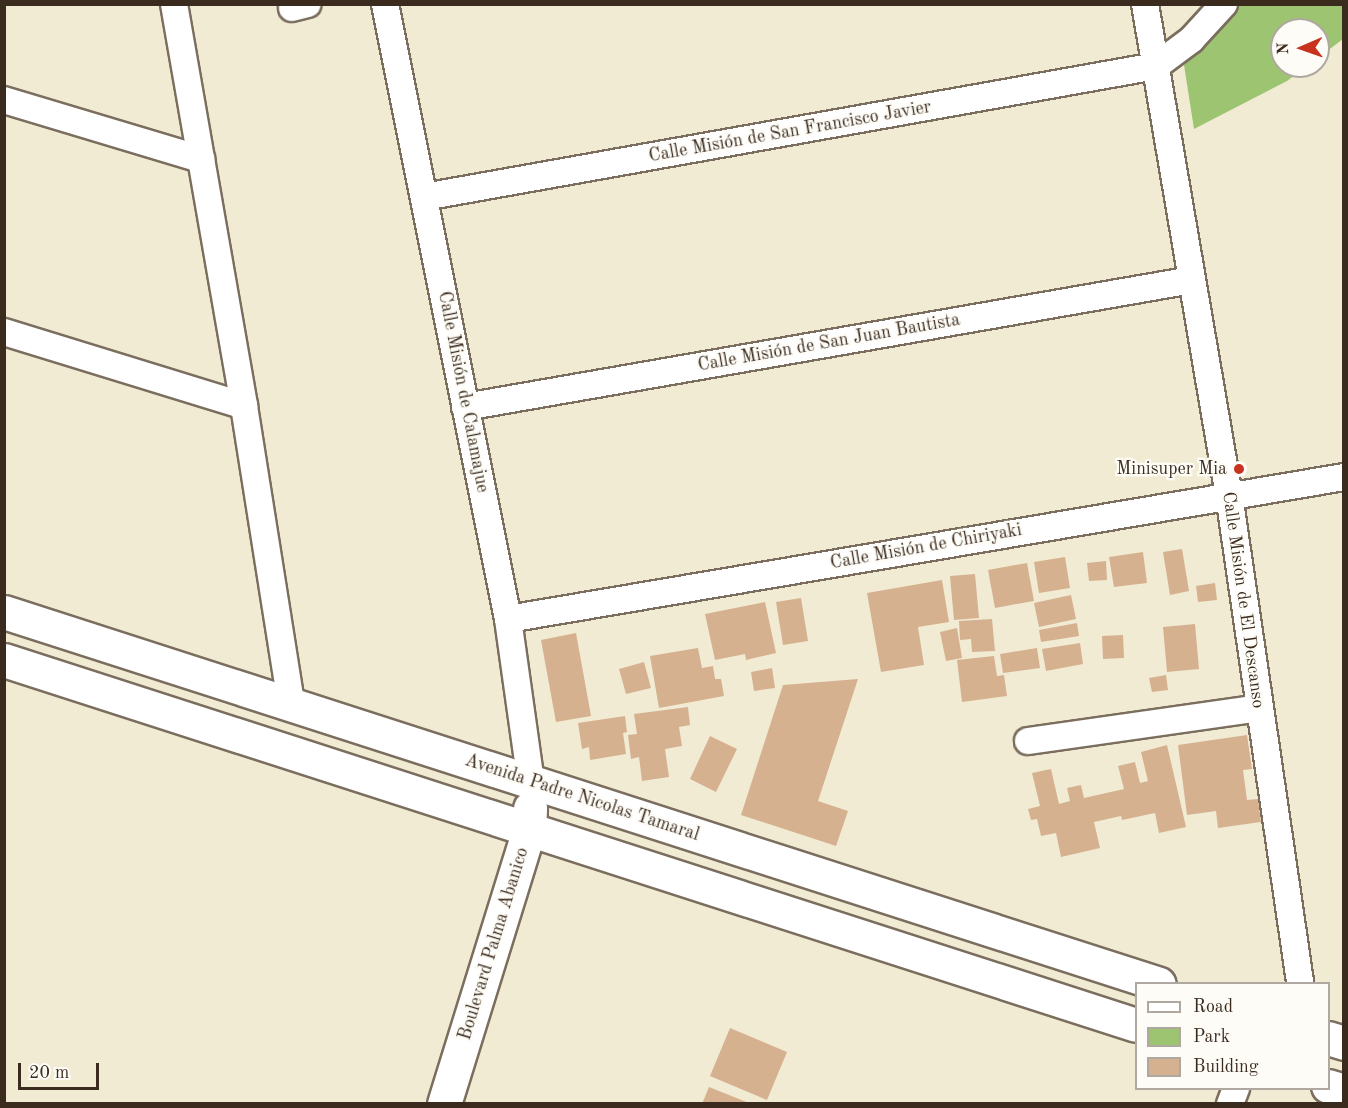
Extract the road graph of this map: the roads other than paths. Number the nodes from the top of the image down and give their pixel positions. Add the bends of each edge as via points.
1 (174, 4) edge
2 (385, 4) edge
3 (1145, 4) edge
4 (1224, 4) edge
5 (1156, 66) junction
6 (4, 100) edge
7 (201, 159) junction
8 (424, 197) junction
9 (1192, 280) junction
10 (4, 332) edge
11 (244, 406) junction
12 (465, 407) junction
13 (1344, 477) edge
14 (1229, 495) junction
15 (4, 612) edge
16 (508, 619) junction
17 (4, 660) edge
18 (291, 702) junction
19 (1259, 708) junction
20 (1028, 741) dead end
21 (531, 782) junction
22 (529, 829) junction
23 (1153, 982) edge
24 (1300, 982) edge
25 (1135, 1024) edge
26 (1236, 1090) edge
27 (444, 1104) edge
28 (1230, 1104) edge

1 - 7 street
2 - 8 street, Calle Misión de Calamajue
3 - 5 street, Calle Misión de El Descanso
4 - 5 street via 1191,39
5 - 8 street, Calle Misión de San Francisco Javier
5 - 9 street, Calle Misión de El Descanso
6 - 7 street
7 - 11 street
8 - 12 street, Calle Misión de Calamajue
9 - 12 street, Calle Misión de San Juan Bautista
9 - 14 street, Calle Misión de El Descanso
10 - 11 street
11 - 18 street
12 - 16 street, Calle Misión de Calamajue
13 - 14 street, Calle Misión de Chiriyaki
14 - 16 street, Calle Misión de Chiriyaki
14 - 19 street, Calle Misión de El Descanso
15 - 18 street, Avenida Padre Nicolas Tamaral
16 - 21 street, Calle Misión de Calamajue
17 - 22 street
18 - 21 street, Avenida Padre Nicolas Tamaral
19 - 20 street
19 - 24 street, Calle Misión de El Descanso
21 - 22 street, Boulevard Palma Abanico
21 - 23 street, Avenida Padre Nicolas Tamaral
22 - 25 street
22 - 27 street, Boulevard Palma Abanico
26 - 28 street

